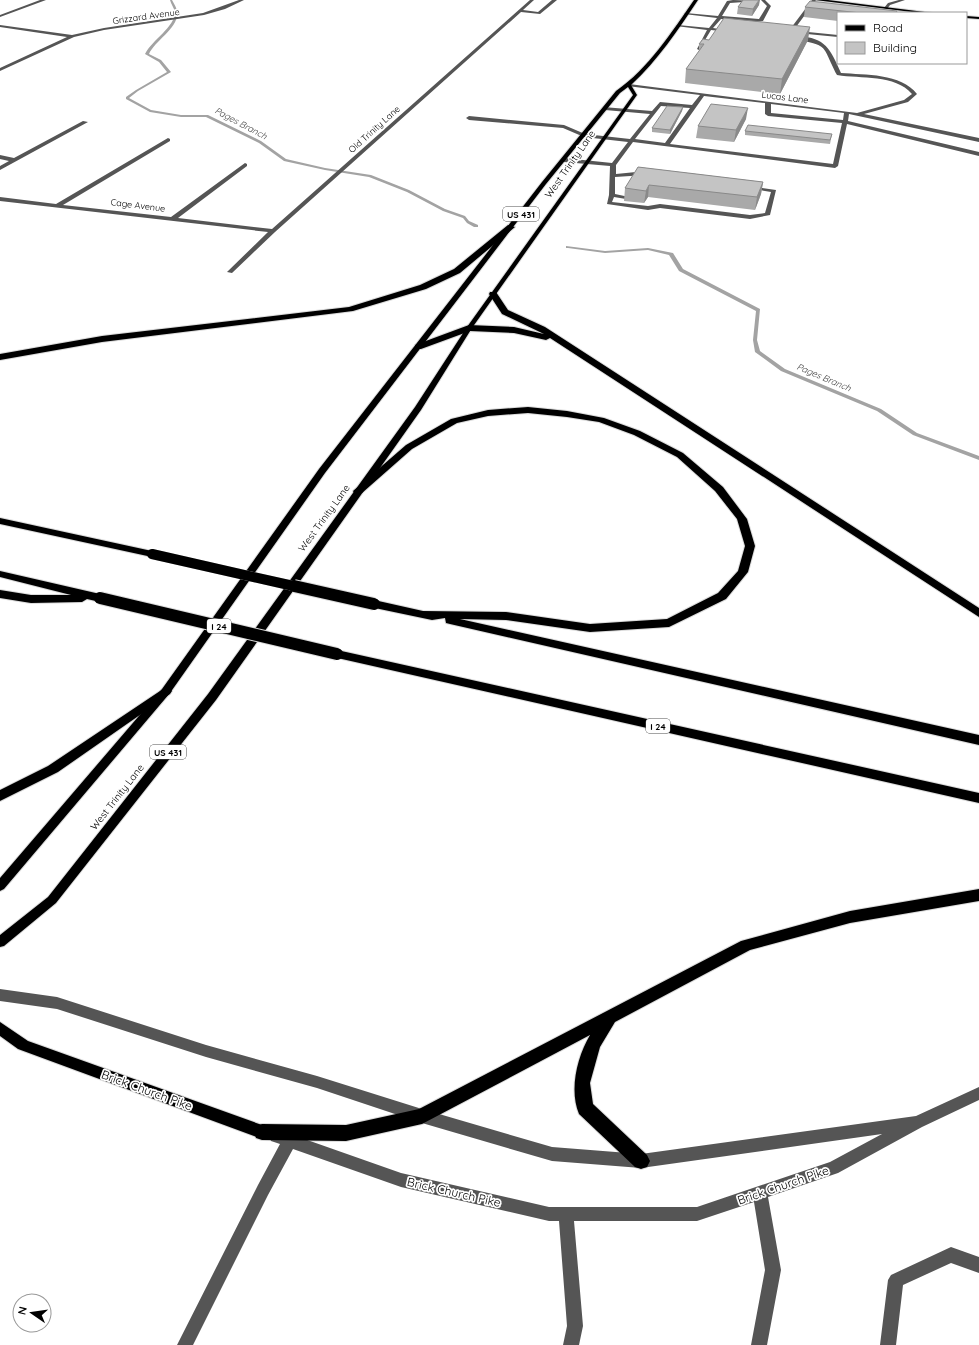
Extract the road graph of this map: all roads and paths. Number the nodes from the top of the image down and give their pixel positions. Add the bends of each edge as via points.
1 (44, 0) edge
2 (242, 0) edge
3 (532, 0) edge
4 (555, 0) edge
5 (696, 0) edge
6 (762, 0) edge
7 (816, 0) edge
8 (903, 0) edge
9 (808, 7) junction
10 (816, 8) edge
11 (886, 8) junction
12 (519, 11) junction
13 (922, 12) edge
14 (686, 14) junction
15 (0, 16) edge
16 (720, 17) junction
17 (967, 17) edge
18 (979, 18) edge
19 (0, 26) edge
20 (678, 26) junction
21 (710, 29) junction
22 (732, 31) edge
23 (74, 36) junction
24 (837, 36) edge
25 (790, 37) edge
26 (699, 49) edge
27 (1, 69) edge
28 (630, 85) junction
29 (703, 94) junction
30 (768, 102) junction
31 (693, 107) junction
32 (605, 108) junction
33 (624, 110) junction
34 (847, 112) junction
35 (653, 113) junction
36 (856, 114) junction
37 (469, 118) dead end
38 (85, 122) dead end
39 (844, 122) junction
40 (584, 135) junction
41 (603, 137) junction
42 (168, 140) dead end
43 (979, 140) edge
44 (631, 141) junction
45 (666, 145) junction
46 (979, 154) edge
47 (0, 157) edge
48 (14, 160) junction
49 (564, 160) junction
50 (586, 162) junction
51 (245, 164) dead end
52 (613, 165) junction
53 (0, 168) edge
54 (654, 174) edge
55 (612, 176) junction
56 (744, 187) edge
57 (612, 195) junction
58 (626, 197) edge
59 (0, 199) edge
60 (652, 201) edge
61 (58, 205) junction
62 (660, 206) junction
63 (173, 219) junction
64 (510, 227) junction
65 (273, 231) junction
66 (230, 272) dead end
67 (493, 294) junction
68 (469, 328) junction
69 (563, 343) junction
70 (418, 347) junction
71 (0, 357) edge
72 (358, 491) junction
73 (0, 522) edge
74 (0, 574) edge
75 (0, 594) edge
76 (100, 598) junction
77 (979, 613) edge
78 (424, 614) junction
79 (166, 691) junction
80 (979, 740) edge
81 (0, 796) edge
82 (979, 798) edge
83 (0, 886) edge
84 (979, 895) edge
85 (0, 942) edge
86 (0, 996) edge
87 (609, 1018) junction
88 (0, 1028) edge
89 (979, 1093) edge
90 (422, 1116) junction
91 (917, 1122) junction
92 (262, 1132) junction
93 (290, 1141) junction
94 (641, 1161) junction
95 (760, 1192) junction
96 (566, 1214) junction
97 (979, 1264) edge
98 (185, 1345) edge
99 (571, 1345) edge
100 (758, 1345) edge
101 (888, 1345) edge

1 - 15 street
2 - 23 street, Grizzard Avenue via 224,9 166,22 121,26
3 - 12 street, Old Trinity Lane
4 - 12 street via 539,14
5 - 14 main road, West Trinity Lane / US 431
6 - 16 street via 728,2
6 - 16 street via 769,6 760,20
7 - 9 street
7 - 11 main road
8 - 11 street via 889,4
9 - 10 street
9 - 24 street via 793,27 807,33
11 - 13 main road
12 - 65 street, Old Trinity Lane
14 - 16 street
14 - 20 main road, West Trinity Lane / US 431
16 - 21 street
17 - 18 main road
19 - 23 street, Grizzard Avenue
20 - 21 street
20 - 28 main road, West Trinity Lane / US 431
21 - 22 street
21 - 26 street
23 - 27 street, Grizzard Avenue
25 - 36 street via 819,41 826,47 839,74 903,84 913,89 915,94 906,101
28 - 29 street, Lucas Lane
28 - 32 main road, West Trinity Lane / US 431 via 618,92
28 - 33 main road, West Trinity Lane / US 431 via 635,95
29 - 30 street, Lucas Lane
29 - 31 street
30 - 34 street, Lucas Lane
30 - 39 street via 768,114
31 - 35 street via 660,104
31 - 45 street
32 - 33 street
32 - 40 main road, West Trinity Lane / US 431
33 - 35 street
33 - 41 main road, West Trinity Lane / US 431
34 - 36 street, Lucas Lane
34 - 39 street
35 - 44 street
36 - 43 street, Lucas Lane
37 - 40 street via 564,127
38 - 48 street
39 - 45 street via 835,166
39 - 46 street
40 - 41 street
40 - 49 main road, West Trinity Lane / US 431
41 - 44 street
41 - 50 main road, West Trinity Lane / US 431
42 - 61 street
44 - 45 street
44 - 52 street
47 - 48 street
48 - 53 street
49 - 50 street
49 - 64 main road, West Trinity Lane / US 431
50 - 52 street
50 - 67 main road, West Trinity Lane / US 431
51 - 63 street
52 - 55 street
54 - 55 street
55 - 57 street
56 - 62 street via 774,191 768,214 750,217
57 - 58 street
57 - 62 street via 610,203 648,208
59 - 61 street, Cage Avenue
60 - 62 street
61 - 63 street, Cage Avenue
63 - 65 street, Cage Avenue
64 - 70 main road, West Trinity Lane / US 431
64 - 71 highway via 457,271 423,287 357,307 102,338
65 - 66 street, Old Trinity Lane
67 - 68 main road, West Trinity Lane / US 431
67 - 69 highway via 505,312 542,329
68 - 69 highway via 514,330
68 - 70 highway
68 - 72 main road, West Trinity Lane / US 431 via 418,408
69 - 77 highway
70 - 79 main road, West Trinity Lane / US 431 via 322,471
72 - 78 highway via 409,447 454,421 488,413 528,410 566,414 601,420 637,432 680,455 719,488 742,519 750,546 743,572 722,596 669,623 590,628 506,616
72 - 85 main road, West Trinity Lane / US 431 via 212,697 52,900
73 - 78 highway, bridge
74 - 76 highway, I 24
75 - 76 highway via 31,599
76 - 82 highway, I 24, bridge via 337,654
78 - 80 highway
79 - 81 highway via 53,769
79 - 83 main road, West Trinity Lane / US 431
84 - 87 highway via 850,917 746,946
86 - 90 street, Brick Church Pike via 57,1003
87 - 90 highway
87 - 94 highway via 593,1044 582,1083 585,1108
88 - 92 main road, Brick Church Pike via 23,1045
89 - 91 street, Brick Church Pike
90 - 92 highway via 346,1133
90 - 94 street, Brick Church Pike via 552,1154
91 - 94 street, Brick Church Pike
91 - 95 street, Brick Church Pike via 834,1168
92 - 93 street, Brick Church Pike
93 - 96 street, Brick Church Pike via 401,1180 549,1214
93 - 98 street
95 - 96 street, Brick Church Pike via 697,1214
95 - 100 street via 773,1270
96 - 99 street via 575,1326
97 - 101 street via 951,1256 896,1280

